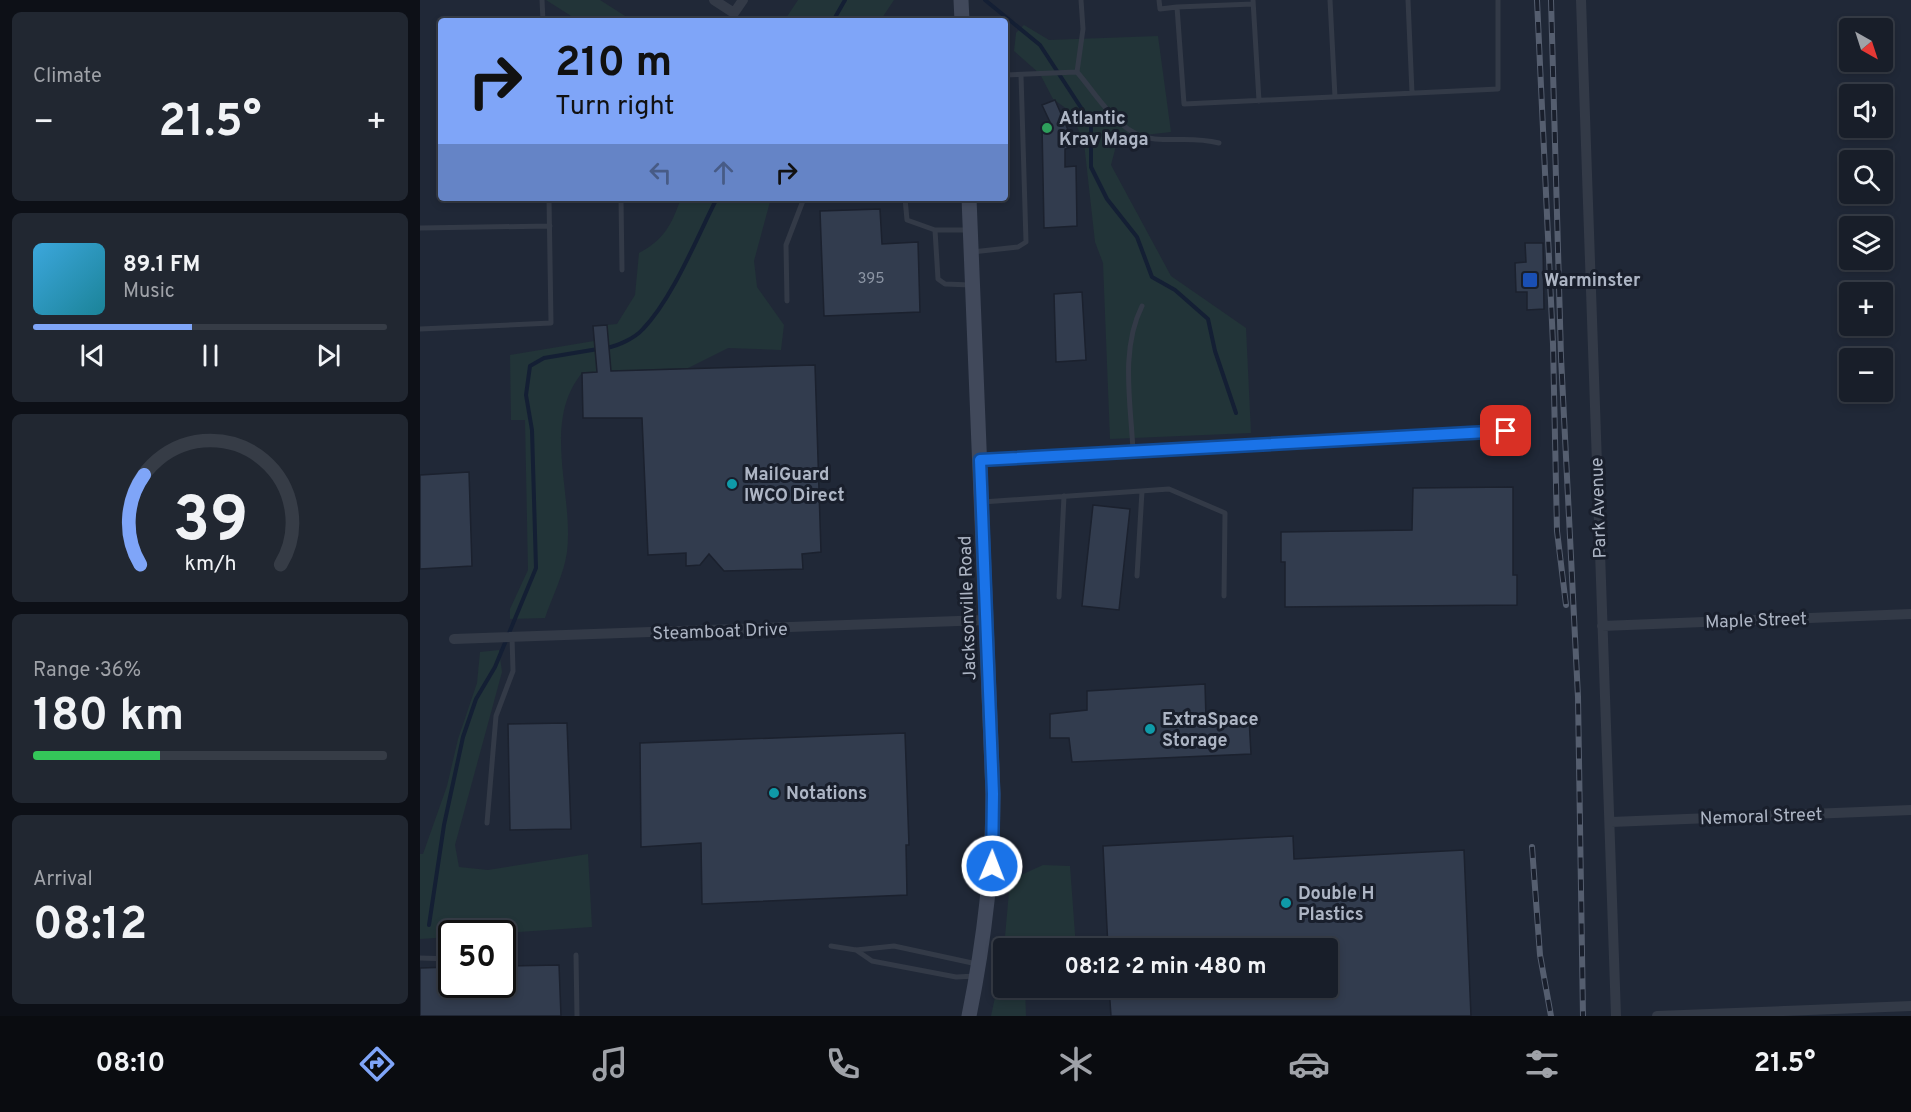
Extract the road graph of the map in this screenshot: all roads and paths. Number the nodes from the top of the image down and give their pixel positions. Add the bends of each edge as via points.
1 (542, 0) edge
2 (714, 0) edge
3 (743, 0) edge
4 (961, 0) edge
5 (1081, 0) edge
6 (1159, 0) edge
7 (1330, 0) edge
8 (1408, 0) edge
9 (1498, 0) edge
10 (1581, 0) edge
11 (1253, 2) edge
12 (1177, 7) junction
13 (543, 18) edge
14 (962, 18) edge
15 (1077, 72) junction
16 (1008, 75) edge
17 (1021, 75) junction
18 (1412, 93) junction
19 (1335, 97) junction
20 (1259, 101) junction
21 (1219, 143) dead end
22 (549, 201) edge
23 (621, 201) edge
24 (803, 201) edge
25 (905, 201) edge
26 (969, 201) edge
27 (550, 226) junction
28 (420, 228) edge
29 (935, 230) junction
30 (970, 230) junction
31 (972, 252) junction
32 (622, 270) dead end
33 (973, 285) junction
34 (787, 302) dead end
35 (1142, 306) dead end
36 (420, 328) edge
37 (1524, 430) dead end
38 (1133, 451) junction
39 (980, 460) junction
40 (1142, 491) junction
41 (1064, 496) junction
42 (982, 502) junction
43 (1137, 576) dead end
44 (1224, 596) dead end
45 (1059, 597) dead end
46 (1911, 614) edge
47 (986, 620) junction
48 (1602, 626) junction
49 (512, 637) junction
50 (454, 639) dead end
51 (1911, 810) edge
52 (1611, 822) junction
53 (487, 823) dead end
54 (831, 946) dead end
55 (856, 950) junction
56 (576, 955) dead end
57 (420, 958) edge
58 (438, 959) edge
59 (978, 970) junction
60 (1911, 1006) edge
61 (1819, 1013) edge
62 (578, 1016) edge
63 (969, 1016) edge
64 (1616, 1016) edge
65 (1657, 1016) edge

1 - 13 lane
2 - 3 street via 734,13
4 - 14 main road
5 - 15 lane via 1083,29
6 - 12 lane via 1160,9
7 - 19 lane
8 - 18 lane
9 - 18 lane via 1498,89
10 - 48 street, Park Avenue
11 - 12 lane
11 - 20 lane
12 - 20 lane via 1184,104
15 - 17 lane
15 - 21 lane via 1126,129 1139,137 1198,138
16 - 17 lane
17 - 31 lane via 1026,242 1018,247
18 - 19 lane
19 - 20 lane
22 - 27 lane
23 - 32 lane
24 - 34 lane via 786,245
25 - 29 lane via 907,220
26 - 30 main road, Jacksonville Road
27 - 28 lane
27 - 36 lane via 551,323
29 - 30 lane
29 - 33 lane via 938,279 945,284
30 - 31 main road, Jacksonville Road
31 - 33 main road, Jacksonville Road
33 - 39 main road, Jacksonville Road
35 - 38 lane via 1132,328 1129,350
37 - 38 lane
38 - 39 lane
39 - 42 main road, Jacksonville Road
40 - 41 lane
40 - 43 lane
40 - 44 lane via 1168,489 1225,513
41 - 42 lane
41 - 45 lane
42 - 47 main road, Jacksonville Road
46 - 48 street, Maple Street
47 - 49 street, Steamboat Drive
47 - 59 main road, Jacksonville Road via 992,866
48 - 52 street, Park Avenue
49 - 50 street, Steamboat Drive
49 - 53 lane via 513,671 496,716
51 - 52 street, Nemoral Street
52 - 64 street, Park Avenue
54 - 55 lane
55 - 59 lane via 894,946
55 - 59 lane via 872,961 956,977
56 - 62 lane
57 - 58 lane
59 - 63 main road, Jacksonville Road
60 - 61 street
61 - 65 street

